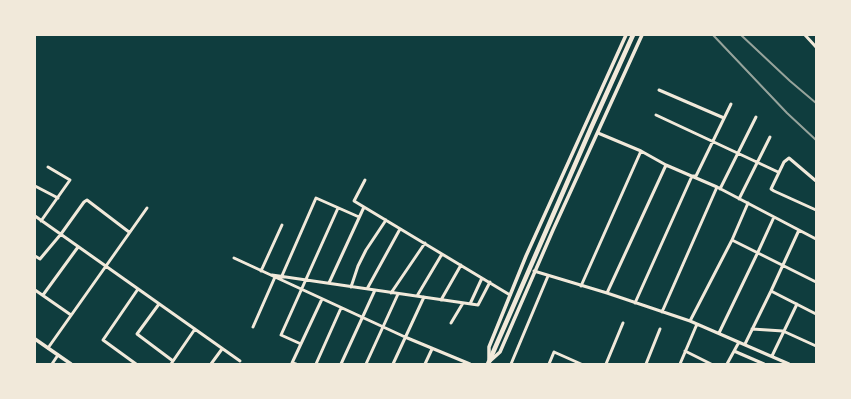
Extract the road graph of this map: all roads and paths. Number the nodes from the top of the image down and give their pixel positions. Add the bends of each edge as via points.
1 (626, 35) edge
2 (633, 35) edge
3 (642, 35) edge
4 (805, 35) edge
5 (816, 47) edge
6 (659, 90) dead end
7 (731, 104) dead end
8 (656, 115) dead end
9 (756, 117) dead end
10 (724, 118) junction
11 (598, 133) junction
12 (770, 137) dead end
13 (713, 142) junction
14 (641, 151) junction
15 (738, 154) junction
16 (757, 163) junction
17 (666, 164) junction
18 (48, 167) dead end
19 (778, 172) junction
20 (692, 176) junction
21 (365, 180) dead end
22 (816, 181) edge
23 (35, 186) edge
24 (717, 188) junction
25 (720, 190) junction
26 (58, 198) junction
27 (739, 199) junction
28 (748, 203) junction
29 (364, 207) junction
30 (147, 208) dead end
31 (338, 208) junction
32 (816, 210) edge
33 (35, 216) edge
34 (359, 217) junction
35 (774, 217) junction
36 (386, 220) junction
37 (41, 221) junction
38 (282, 225) dead end
39 (400, 228) junction
40 (799, 230) junction
41 (129, 232) junction
42 (61, 234) junction
43 (816, 239) edge
44 (732, 240) junction
45 (425, 243) junction
46 (78, 247) junction
47 (758, 252) junction
48 (442, 254) junction
49 (35, 256) edge
50 (234, 258) dead end
51 (461, 265) junction
52 (105, 266) junction
53 (783, 266) junction
54 (261, 271) junction
55 (534, 271) junction
56 (271, 275) junction
57 (548, 276) junction
58 (275, 277) junction
59 (281, 278) junction
60 (482, 278) junction
61 (306, 280) junction
62 (490, 282) junction
63 (816, 282) edge
64 (329, 283) junction
65 (351, 286) junction
66 (581, 286) junction
67 (138, 289) junction
68 (367, 289) junction
69 (35, 290) edge
70 (301, 290) junction
71 (375, 290) junction
72 (771, 291) junction
73 (392, 293) junction
74 (607, 293) junction
75 (398, 294) junction
76 (44, 295) junction
77 (510, 295) junction
78 (417, 296) junction
79 (424, 298) junction
80 (322, 299) junction
81 (441, 300) junction
82 (463, 303) junction
83 (635, 303) junction
84 (159, 304) junction
85 (470, 304) junction
86 (797, 304) junction
87 (341, 308) junction
88 (662, 312) junction
89 (816, 314) edge
90 (71, 315) junction
91 (362, 317) junction
92 (690, 321) junction
93 (451, 323) dead end
94 (623, 323) dead end
95 (696, 324) junction
96 (253, 327) dead end
97 (382, 327) junction
98 (660, 328) dead end
99 (195, 329) junction
100 (752, 329) junction
101 (783, 331) junction
102 (719, 333) junction
103 (405, 337) junction
104 (35, 339) edge
105 (739, 342) junction
106 (301, 344) junction
107 (745, 344) junction
108 (816, 346) edge
109 (48, 348) junction
110 (432, 348) junction
111 (222, 349) junction
112 (685, 351) junction
113 (734, 352) junction
114 (58, 356) junction
115 (772, 356) junction
116 (240, 361) dead end
117 (172, 362) edge
118 (488, 363) edge
119 (52, 364) edge
120 (71, 364) edge
121 (136, 364) edge
122 (211, 364) edge
123 (296, 364) edge
124 (316, 364) edge
125 (341, 364) edge
126 (366, 364) edge
127 (393, 364) edge
128 (425, 364) edge
129 (470, 364) edge
130 (511, 364) edge
131 (549, 364) edge
132 (581, 364) edge
133 (606, 364) edge
134 (646, 364) edge
135 (680, 364) edge
136 (711, 364) edge
137 (728, 364) edge
138 (762, 364) edge
139 (789, 364) edge

1 - 77 street
2 - 118 main road
3 - 11 street
4 - 5 street
6 - 10 street
7 - 10 street
8 - 13 street
9 - 15 street
10 - 13 street
11 - 14 street
11 - 55 street
12 - 16 street
13 - 15 street
13 - 20 street via 696,176
14 - 17 street
14 - 66 street
15 - 16 street
15 - 25 street
16 - 19 street
16 - 27 street
17 - 20 street
17 - 74 street
18 - 26 street via 70,180
19 - 22 street via 789,158
19 - 32 street via 772,190
20 - 24 street
20 - 83 street
21 - 29 street via 354,201
23 - 26 street
24 - 25 street
24 - 88 street
25 - 27 street
26 - 37 street
27 - 28 street
28 - 35 street
28 - 44 street
29 - 34 street
29 - 36 street
30 - 41 street
31 - 34 street
31 - 59 street via 316,198
31 - 61 street
33 - 37 street
34 - 64 street
35 - 40 street
35 - 47 street
36 - 39 street
36 - 65 street via 366,250
37 - 42 street
38 - 54 street
39 - 45 street
39 - 68 street
40 - 43 street
40 - 53 street
41 - 42 street via 87,200
41 - 52 street
42 - 46 street
42 - 49 street via 40,259
44 - 47 street
44 - 92 street
45 - 48 street
45 - 73 street
46 - 52 street
46 - 76 street
47 - 53 street
47 - 102 street
48 - 51 street
48 - 78 street
50 - 54 street
51 - 60 street
51 - 81 street
52 - 67 street
52 - 90 street
53 - 63 street
53 - 72 street
54 - 56 street
55 - 57 street
55 - 118 street via 500,352
56 - 58 street
56 - 59 street
57 - 66 street
57 - 130 street
58 - 59 street
58 - 96 street
59 - 61 street
59 - 70 street
60 - 62 street
60 - 85 street
61 - 64 street
61 - 70 street
62 - 77 street
62 - 85 street via 478,306
64 - 65 street
65 - 68 street
66 - 74 street
67 - 84 street
67 - 121 street via 102,340
68 - 71 street
69 - 76 street
70 - 80 street
70 - 106 street via 281,335
71 - 73 street
71 - 91 street
72 - 86 street
72 - 100 street
73 - 75 street
74 - 83 street
75 - 78 street
75 - 97 street
76 - 90 street
77 - 118 street via 489,347
78 - 79 street
79 - 81 street
79 - 103 street
80 - 87 street
80 - 106 street
81 - 82 street
82 - 85 street
82 - 93 street
83 - 88 street
84 - 99 street
84 - 117 street via 137,334
86 - 89 street
86 - 101 street
87 - 91 street
87 - 124 street
88 - 92 street
90 - 109 street
91 - 97 street
91 - 125 street
92 - 95 street
94 - 133 street
95 - 102 street
95 - 112 street
97 - 103 street
97 - 126 street
98 - 134 street
99 - 111 street
99 - 117 street
100 - 101 street
100 - 107 street
101 - 108 street
101 - 115 street
102 - 105 street
103 - 110 street
103 - 127 street
104 - 109 street
105 - 107 street
105 - 113 street
106 - 123 street via 292,363
107 - 115 street
109 - 114 street
110 - 128 street
110 - 129 street
111 - 116 street
111 - 122 street
112 - 135 street
112 - 136 street
113 - 137 street
113 - 138 street
114 - 119 street
114 - 120 street
115 - 139 street
131 - 132 street via 554,352

